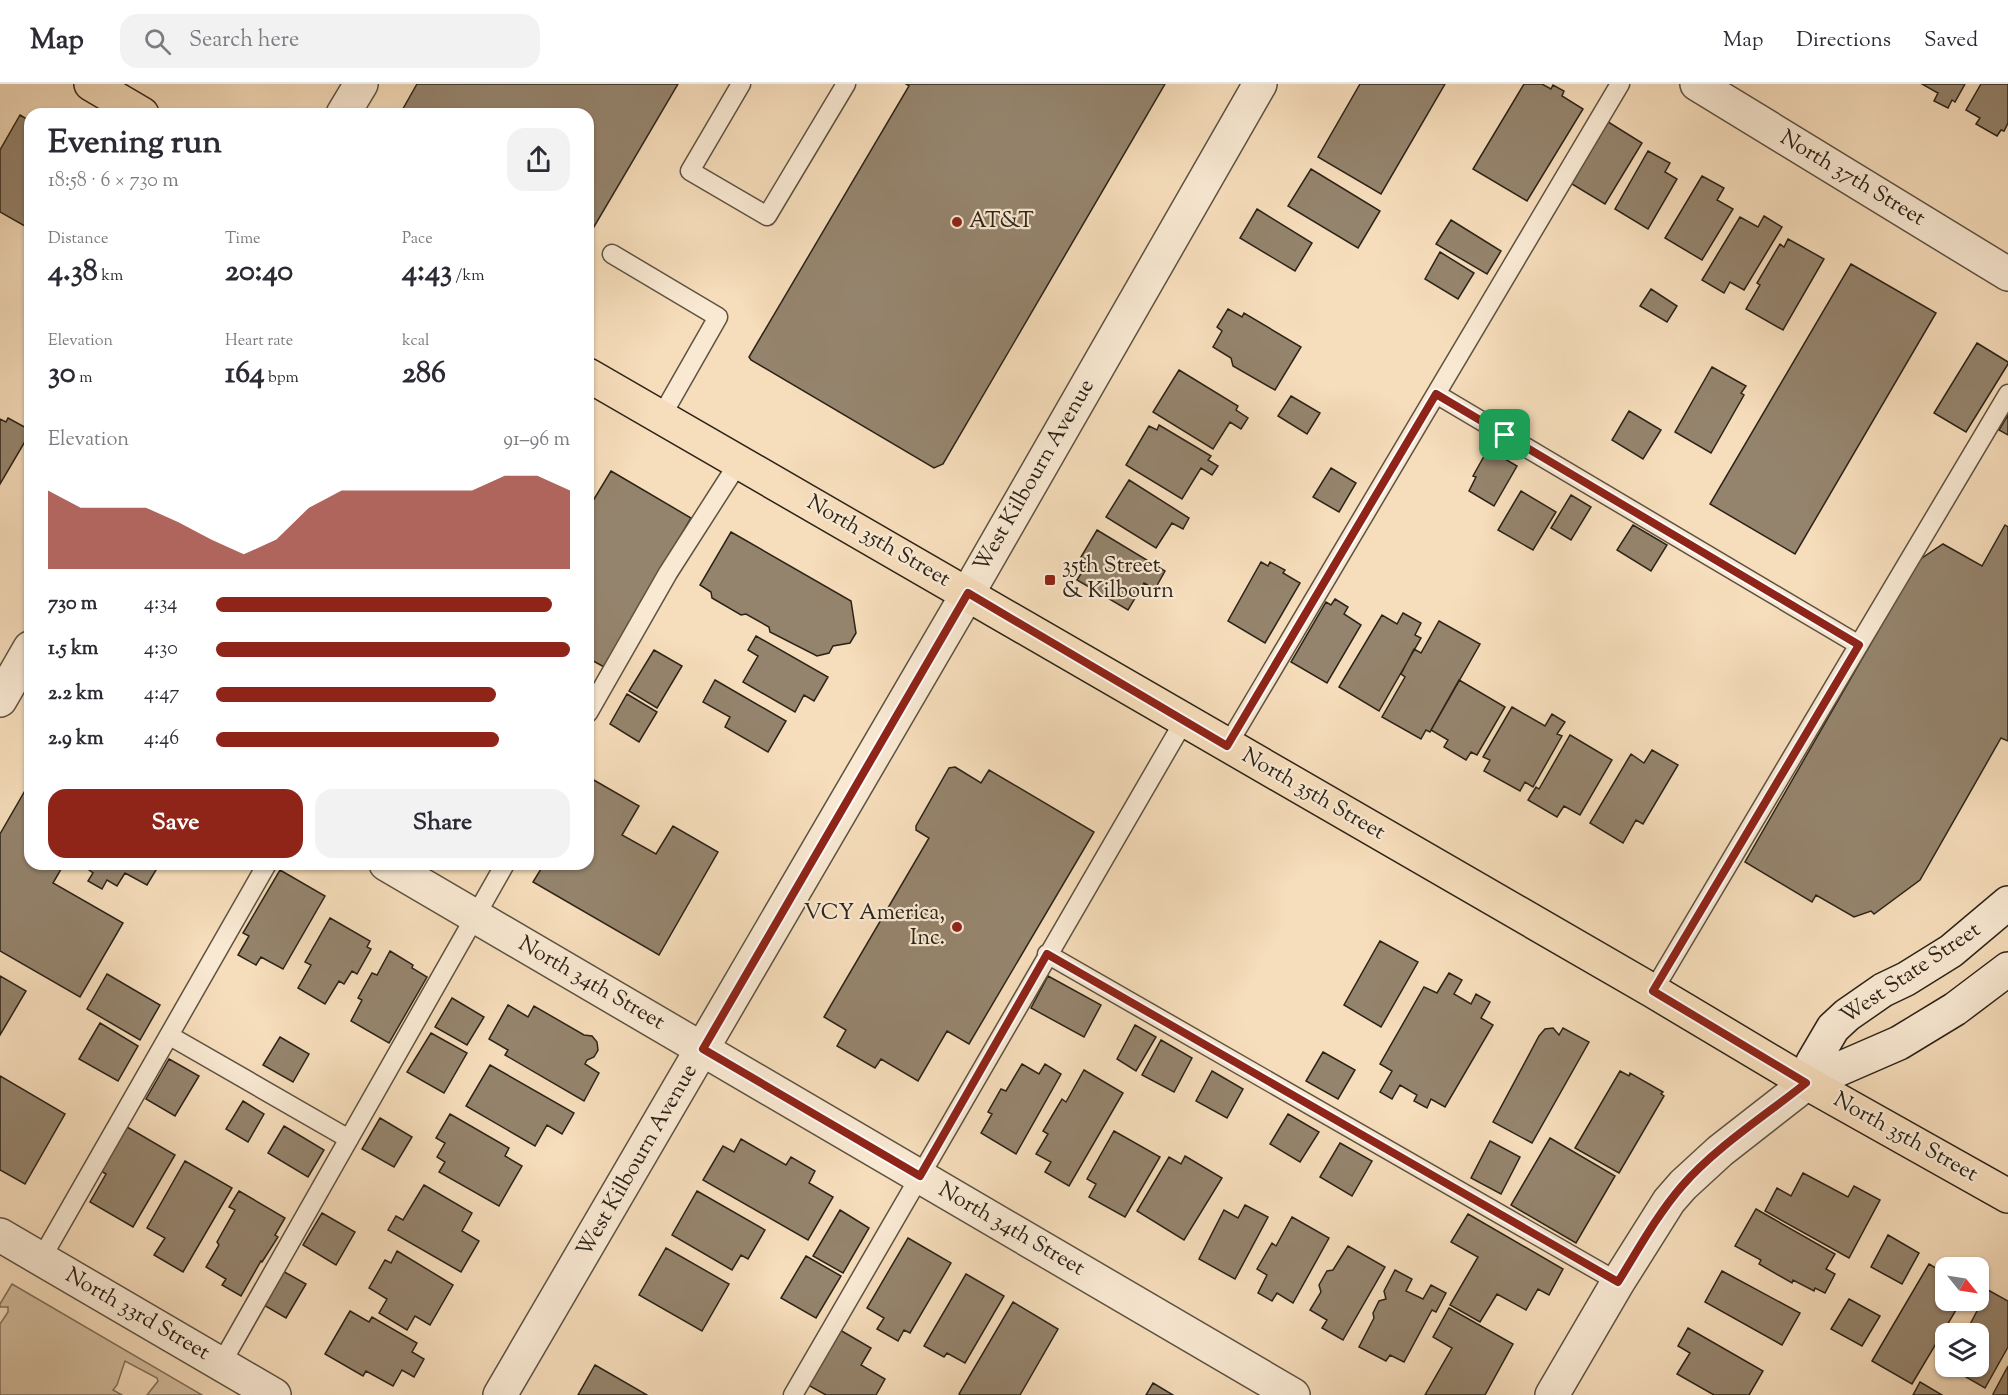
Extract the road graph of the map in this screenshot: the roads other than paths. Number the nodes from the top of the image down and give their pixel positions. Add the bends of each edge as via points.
1 (91, 84) edge
2 (361, 84) edge
3 (741, 84) edge
4 (846, 84) edge
5 (1260, 84) edge
6 (1620, 84) edge
7 (1697, 84) edge
8 (132, 108) edge
9 (347, 108) edge
10 (612, 254) dead end
11 (2008, 274) edge
12 (594, 378) edge
13 (1436, 394) junction
14 (2008, 394) edge
15 (661, 417) junction
16 (739, 462) junction
17 (968, 593) junction
18 (1859, 645) junction
19 (24, 660) edge
20 (0, 700) edge
21 (594, 702) edge
22 (1184, 721) junction
23 (1227, 746) junction
24 (264, 870) edge
25 (396, 870) edge
26 (502, 870) edge
27 (2008, 903) edge
28 (476, 916) junction
29 (1047, 954) junction
30 (2008, 969) edge
31 (1653, 991) junction
32 (170, 1036) junction
33 (703, 1049) junction
34 (1806, 1083) junction
35 (349, 1139) junction
36 (920, 1176) junction
37 (2008, 1196) edge
38 (0, 1235) edge
39 (41, 1259) junction
40 (1618, 1282) junction
41 (221, 1364) junction
42 (274, 1395) edge
43 (500, 1395) edge
44 (793, 1395) edge
45 (1293, 1395) edge
46 (1552, 1395) edge

1 - 8 main road
2 - 9 street
3 - 4 lane via 690,171 767,216
5 - 17 street, West Kilbourn Avenue
6 - 13 lane
7 - 11 street, North 37th Street
10 - 15 lane via 718,318
12 - 15 main road, North 35th Street
13 - 18 lane
13 - 23 lane
14 - 18 lane
15 - 16 main road, North 35th Street
16 - 17 main road, North 35th Street
16 - 21 lane via 668,573
17 - 22 main road, North 35th Street
17 - 33 street, West Kilbourn Avenue
18 - 31 lane
19 - 20 street
22 - 23 main road, North 35th Street
22 - 29 lane
23 - 31 main road, North 35th Street
24 - 32 lane
25 - 28 street, North 34th Street
26 - 28 lane
27 - 34 street, West State Street via 1951,951 1847,1014 1833,1028
28 - 33 street, North 34th Street
28 - 35 lane
29 - 36 lane
29 - 40 lane
30 - 34 street, West State Street via 1955,1009 1899,1042
31 - 34 main road, North 35th Street
32 - 35 lane
32 - 39 lane
33 - 36 street, North 34th Street
33 - 43 street, West Kilbourn Avenue
34 - 37 main road, North 35th Street
34 - 40 street, West State Street via 1683,1185
35 - 41 lane
36 - 44 lane
36 - 45 street, North 34th Street
38 - 39 street, North 33rd Street
39 - 41 street, North 33rd Street
40 - 46 street, West State Street
41 - 42 street, North 33rd Street

